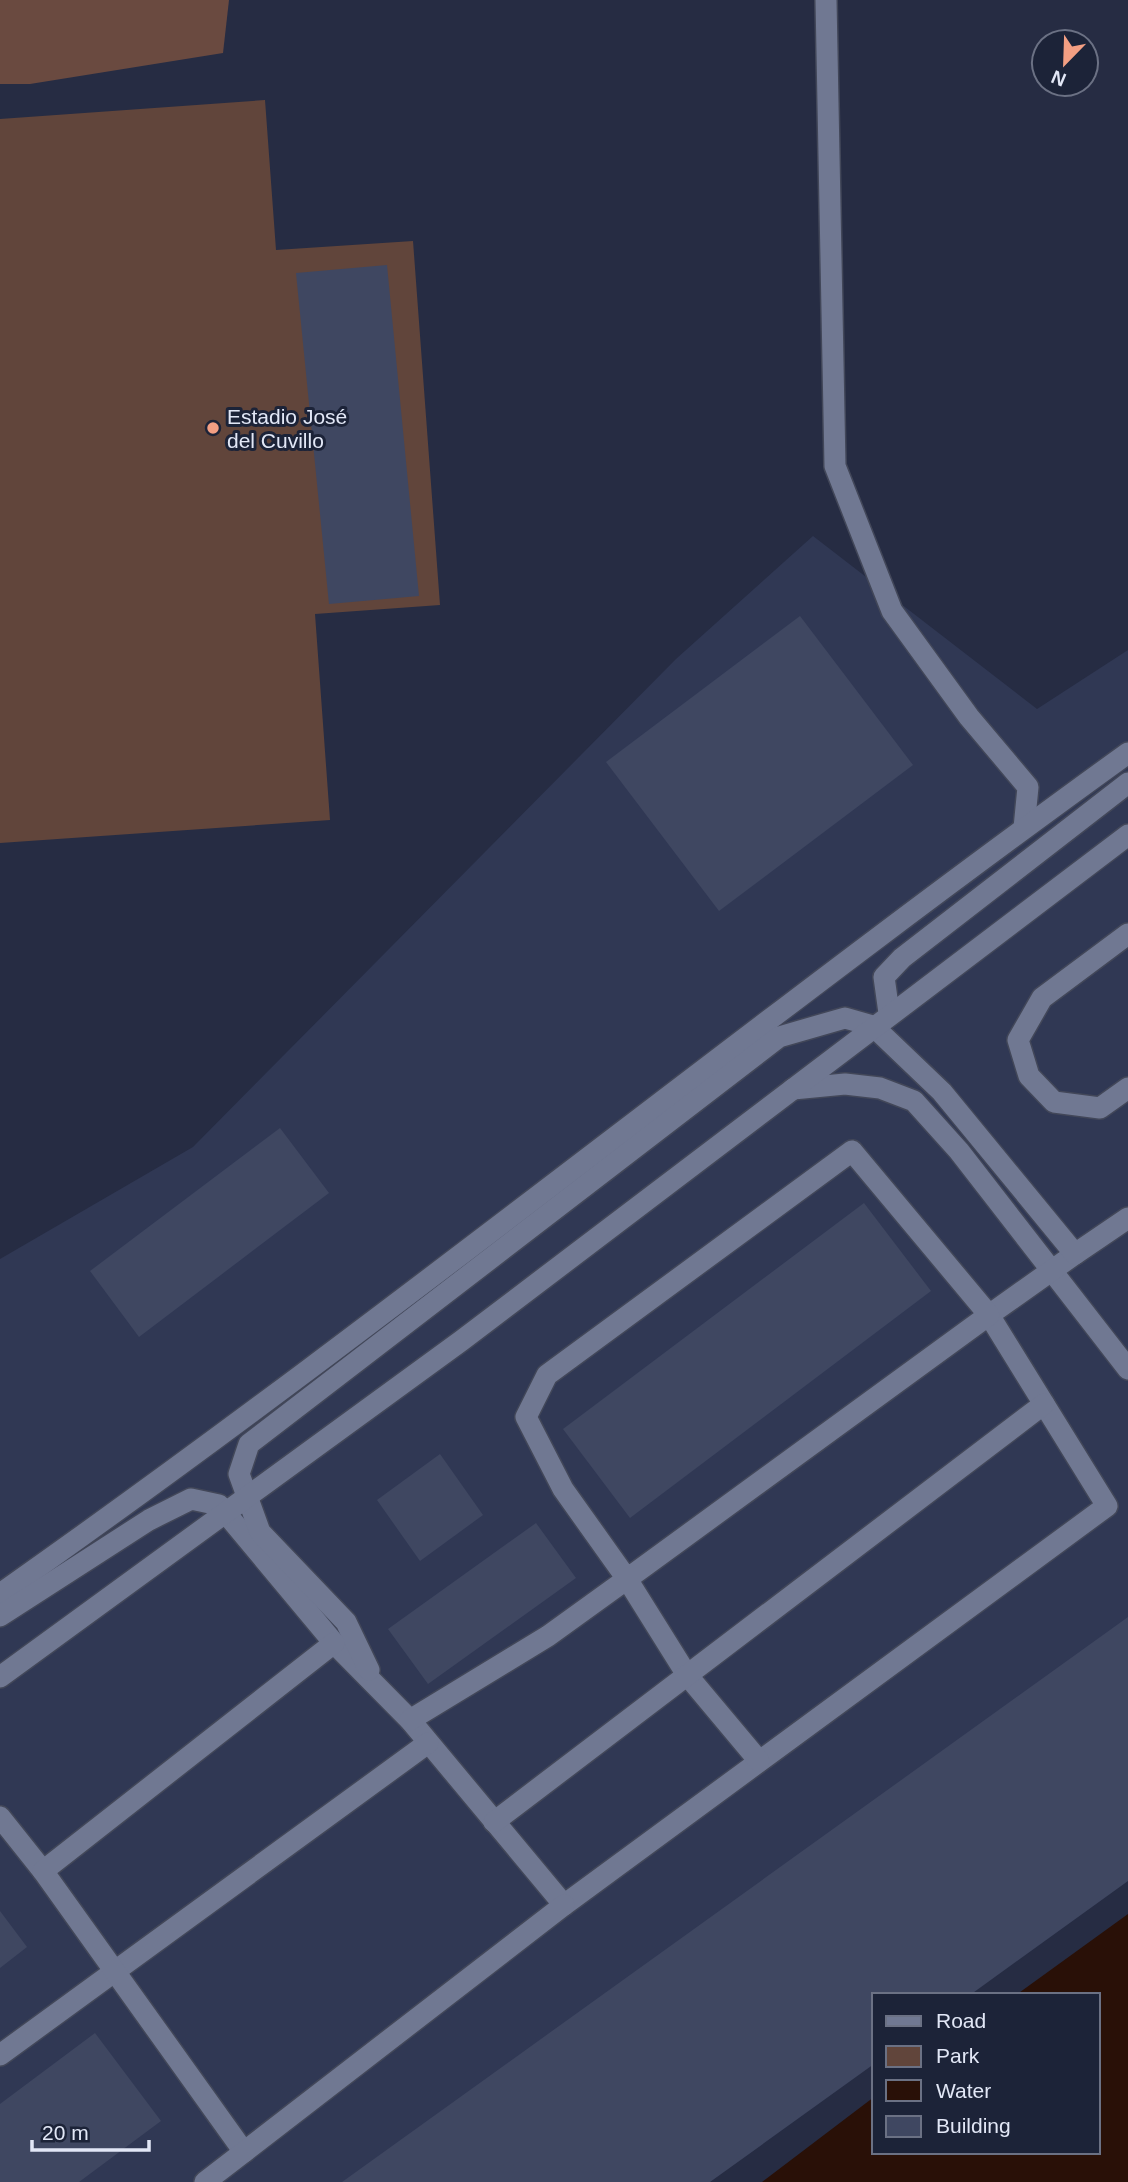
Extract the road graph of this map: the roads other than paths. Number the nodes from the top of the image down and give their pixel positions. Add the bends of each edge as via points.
1 (826, 0) edge
2 (1128, 753) edge
3 (1128, 783) edge
4 (1024, 828) junction
5 (1128, 835) edge
6 (1128, 934) edge
7 (881, 1019) junction
8 (1128, 1088) edge
9 (793, 1089) junction
10 (1128, 1218) edge
11 (1075, 1254) junction
12 (1051, 1269) junction
13 (989, 1315) junction
14 (1128, 1369) edge
15 (1044, 1405) junction
16 (247, 1497) junction
17 (226, 1513) junction
18 (627, 1580) junction
19 (0, 1594) edge
20 (0, 1616) edge
21 (334, 1643) junction
22 (687, 1675) junction
23 (0, 1677) edge
24 (376, 1684) junction
25 (410, 1720) junction
26 (428, 1743) junction
27 (759, 1762) junction
28 (0, 1817) edge
29 (494, 1822) junction
30 (43, 1871) junction
31 (564, 1905) junction
32 (113, 1973) junction
33 (0, 2055) edge
34 (244, 2152) junction
35 (205, 2182) edge

1 - 4 street via 835,466 892,611 969,718 1028,787
2 - 4 street
3 - 7 street via 902,958 884,977
4 - 19 street via 871,939 300,1376
5 - 7 street
6 - 8 street via 1042,998 1018,1040 1029,1076 1054,1102 1100,1108
7 - 9 street
7 - 11 street
7 - 16 street via 845,1018 779,1037 249,1444 239,1474
9 - 12 street via 845,1084 880,1088 914,1101
9 - 16 street
10 - 11 street
11 - 12 street
12 - 13 street
12 - 14 street
13 - 15 street
13 - 18 street
13 - 18 street via 852,1151 547,1375 526,1417 563,1489
15 - 22 street
15 - 27 street via 1107,1506
16 - 17 street
16 - 24 street via 260,1532 346,1622
17 - 20 street via 219,1505 191,1499 149,1520
17 - 21 street
17 - 23 street
18 - 22 street
18 - 25 street via 548,1636
21 - 24 street
21 - 30 street
22 - 27 street
22 - 29 street
24 - 25 street
25 - 26 street
26 - 29 street
26 - 32 street
27 - 31 street
28 - 30 street
29 - 31 street
30 - 32 street
31 - 34 street
32 - 33 street
32 - 34 street
34 - 35 street

